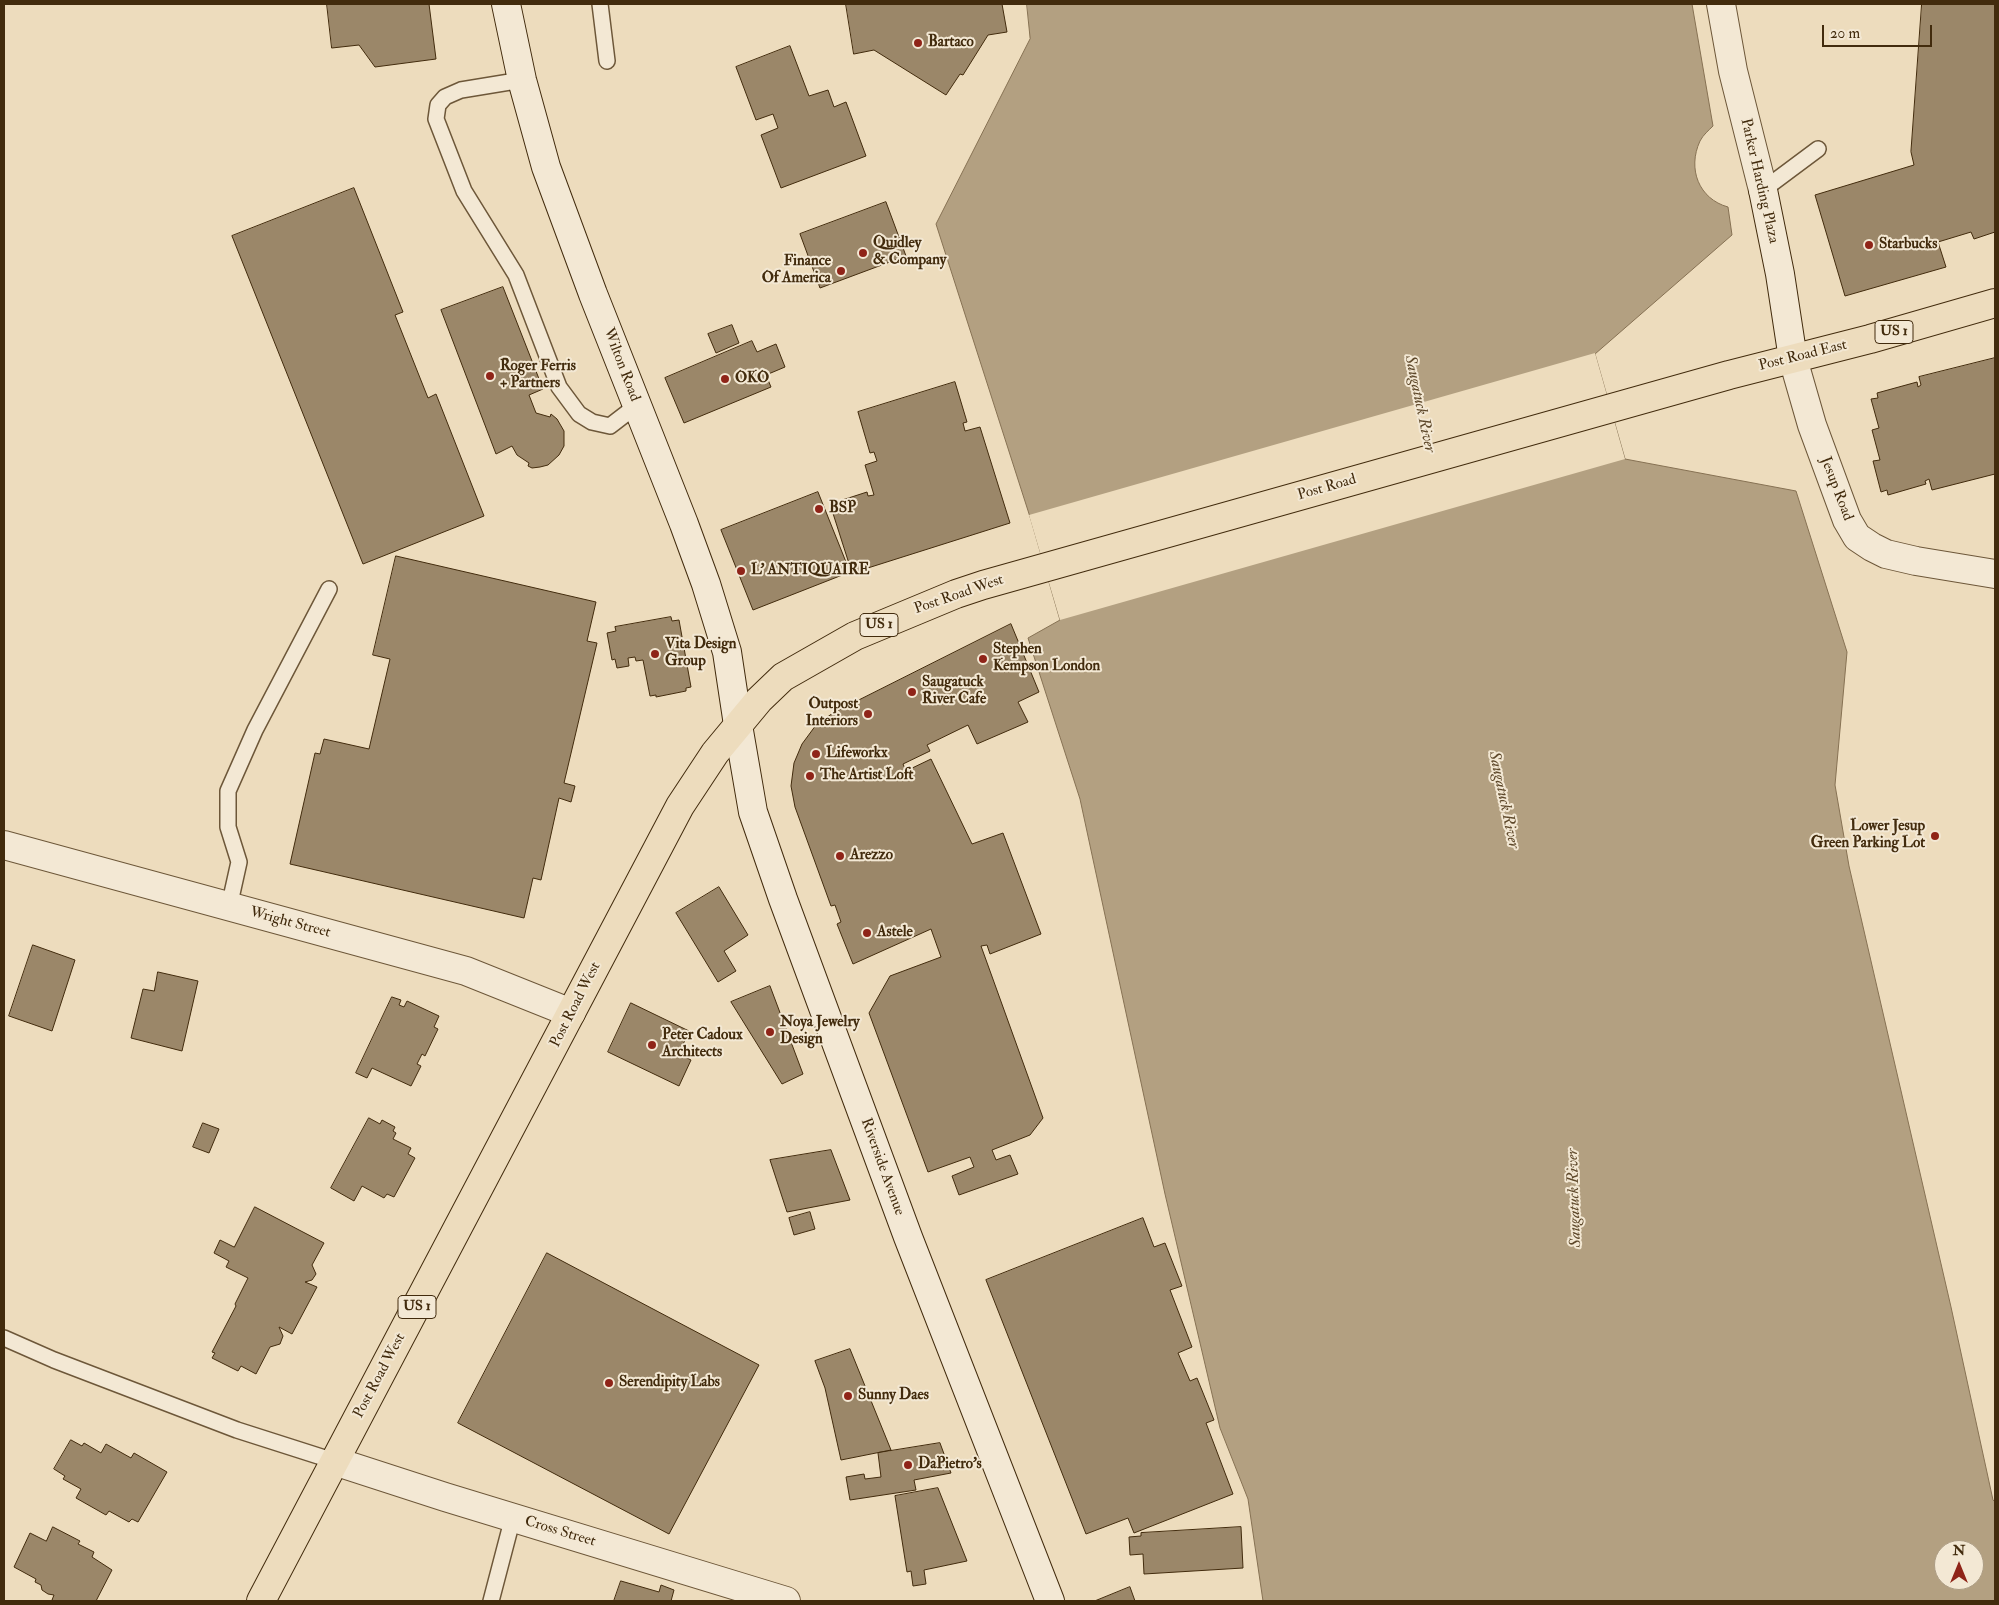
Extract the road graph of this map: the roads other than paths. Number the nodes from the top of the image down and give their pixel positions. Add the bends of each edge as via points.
1 (506, 4) edge
2 (600, 4) edge
3 (1721, 4) edge
4 (607, 61) dead end
5 (522, 80) junction
6 (1818, 149) dead end
7 (1763, 190) junction
8 (1995, 303) edge
9 (1793, 359) junction
10 (636, 406) junction
11 (1610, 409) joint
12 (1044, 568) joint
13 (1995, 574) edge
14 (329, 589) dead end
15 (738, 726) junction
16 (4, 845) edge
17 (229, 907) junction
18 (571, 1013) junction
19 (4, 1338) edge
20 (334, 1461) junction
21 (513, 1517) junction
22 (753, 1596) edge
23 (261, 1601) edge
24 (491, 1601) edge
25 (786, 1601) edge
26 (1050, 1601) edge

1 - 5 street, Wilton Road
2 - 4 lane
3 - 7 street, Parker Harding Plaza via 1733,71
5 - 10 street, Wilton Road via 558,202
5 - 10 lane via 460,90 445,97 438,106 436,119 464,191 516,275 559,387 579,414 592,422 610,426
6 - 7 lane
7 - 9 street, Parker Harding Plaza
8 - 9 main road, Post Road East / US 1
9 - 11 main road, Post Road East / US 1
9 - 13 street, Jesup Road via 1812,425 1844,512 1857,537 1886,554
10 - 15 street, Wilton Road via 711,601 727,652
11 - 12 main road, Post Road / US 1
12 - 15 main road, Post Road West / US 1 via 956,594 855,636 782,677
14 - 17 lane via 255,730 228,790 228,827 239,862
15 - 18 main road, Post Road West / US 1 via 680,806
15 - 26 street, Riverside Avenue via 753,812 783,899 908,1237
16 - 17 street, Wright Street
17 - 18 street, Wright Street via 466,971
18 - 20 main road, Post Road West / US 1
19 - 20 lane via 237,1430
20 - 21 street, Cross Street
20 - 23 main road, Post Road West / US 1
21 - 22 street, Cross Street
21 - 24 lane
22 - 25 street, Cross Street

